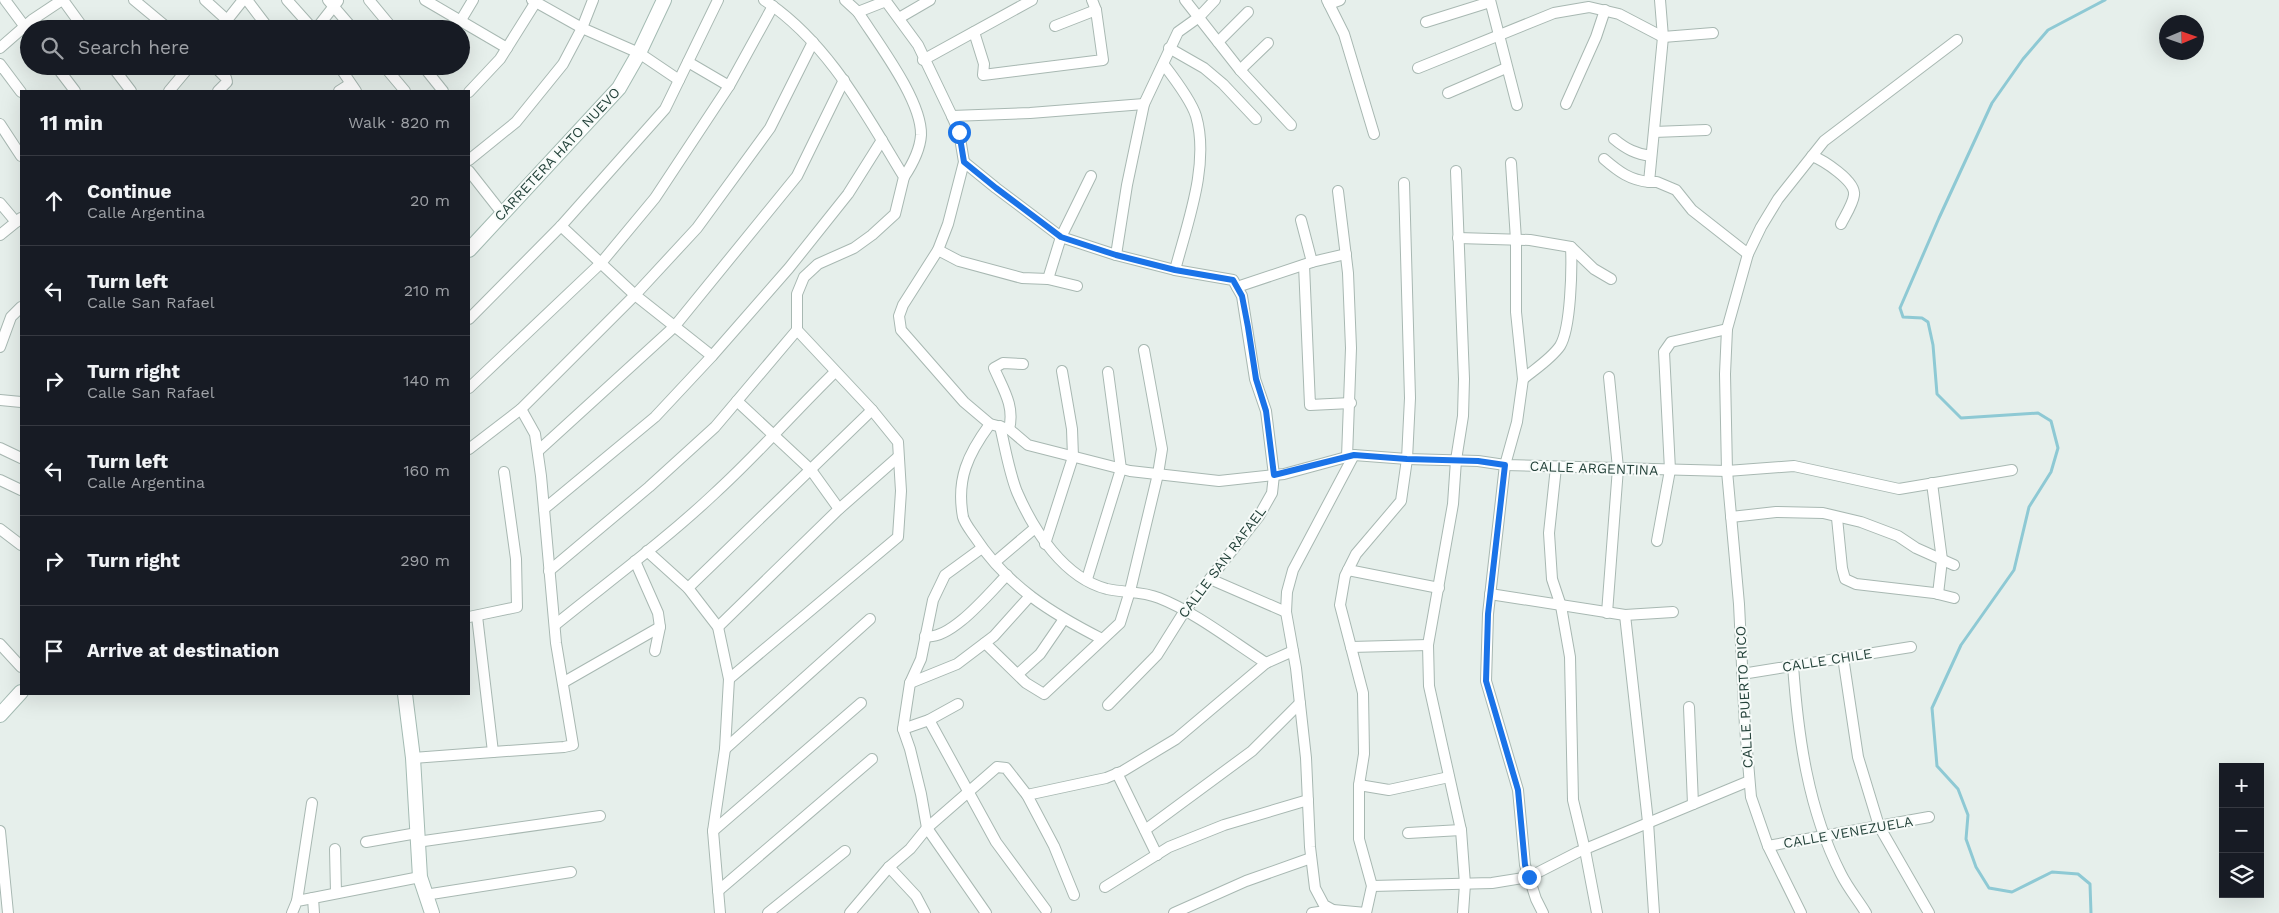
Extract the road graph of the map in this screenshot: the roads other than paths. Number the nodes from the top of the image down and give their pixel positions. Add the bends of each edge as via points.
1 (5, 0) edge
2 (62, 0) edge
3 (134, 0) edge
4 (205, 0) edge
5 (243, 0) edge
6 (247, 0) edge
7 (287, 0) edge
8 (370, 0) edge
9 (426, 0) edge
10 (473, 0) edge
11 (593, 0) edge
12 (664, 0) edge
13 (718, 0) edge
14 (764, 0) edge
15 (845, 0) edge
16 (930, 0) edge
17 (1032, 0) edge
18 (1092, 0) edge
19 (1185, 0) edge
20 (1215, 0) edge
21 (1340, 0) edge
22 (1660, 0) edge
23 (535, 1) edge
24 (885, 1) edge
25 (1490, 1) edge
26 (333, 2) edge
27 (1328, 2) edge
28 (773, 6) junction
29 (1096, 10) junction
30 (1605, 10) junction
31 (858, 12) junction
32 (1248, 12) dead end
33 (1199, 17) junction
34 (899, 18) junction
35 (20, 20) edge
36 (38, 20) edge
37 (77, 20) edge
38 (158, 20) edge
39 (227, 20) joint
40 (262, 20) edge
41 (304, 20) edge
42 (322, 20) edge
43 (346, 20) edge
44 (386, 20) edge
45 (461, 20) joint
46 (1426, 22) dead end
47 (470, 25) edge
48 (1055, 26) dead end
49 (582, 28) junction
50 (974, 32) junction
51 (1713, 33) dead end
52 (20, 34) edge
53 (1499, 35) junction
54 (1663, 37) junction
55 (1957, 40) dead end
56 (813, 42) junction
57 (1218, 42) junction
58 (1268, 43) dead end
59 (0, 48) edge
60 (507, 48) junction
61 (1169, 48) junction
62 (639, 53) junction
63 (923, 60) junction
64 (688, 62) junction
65 (0, 64) edge
66 (1164, 65) junction
67 (1418, 68) dead end
68 (1506, 68) junction
69 (1240, 70) junction
70 (63, 75) edge
71 (119, 75) edge
72 (182, 75) edge
73 (223, 75) edge
74 (345, 75) edge
75 (392, 75) edge
76 (430, 75) edge
77 (679, 80) junction
78 (844, 80) junction
79 (729, 86) junction
80 (353, 88) edge
81 (74, 90) edge
82 (130, 90) edge
83 (170, 90) edge
84 (219, 90) edge
85 (404, 90) edge
86 (442, 90) edge
87 (20, 91) edge
88 (470, 91) edge
89 (1448, 93) dead end
90 (1144, 104) junction
91 (1566, 104) dead end
92 (1517, 105) dead end
93 (952, 116) junction
94 (1256, 119) dead end
95 (0, 124) edge
96 (1291, 126) dead end
97 (1706, 130) dead end
98 (1654, 132) junction
99 (1374, 134) dead end
100 (1614, 139) dead end
101 (882, 140) junction
102 (20, 154) edge
103 (1651, 156) junction
104 (1812, 156) junction
105 (470, 159) edge
106 (1604, 159) dead end
107 (964, 162) junction
108 (1511, 163) dead end
109 (1456, 171) dead end
110 (470, 172) edge
111 (1091, 176) dead end
112 (904, 177) junction
113 (1649, 182) junction
114 (1404, 184) dead end
115 (1338, 191) dead end
116 (0, 203) edge
117 (502, 213) junction
118 (19, 220) edge
119 (1301, 220) dead end
120 (1841, 224) dead end
121 (561, 226) junction
122 (0, 235) edge
123 (1061, 237) junction
124 (1458, 238) junction
125 (1516, 240) junction
126 (471, 243) edge
127 (1572, 247) junction
128 (938, 250) junction
129 (1346, 254) junction
130 (1748, 254) junction
131 (1116, 255) junction
132 (1308, 263) junction
133 (601, 264) junction
134 (1175, 270) junction
135 (1048, 278) junction
136 (1611, 280) dead end
137 (1077, 286) dead end
138 (1237, 287) junction
139 (635, 295) junction
140 (20, 308) edge
141 (470, 318) edge
142 (674, 327) junction
143 (1727, 328) junction
144 (797, 330) junction
145 (0, 347) edge
146 (1144, 350) dead end
147 (712, 356) junction
148 (1023, 364) dead end
149 (1062, 371) dead end
150 (835, 372) junction
151 (1108, 372) dead end
152 (1609, 378) dead end
153 (1523, 379) junction
154 (470, 387) edge
155 (0, 400) edge
156 (737, 401) junction
157 (20, 402) edge
158 (1350, 403) junction
159 (521, 408) junction
160 (872, 410) junction
161 (1000, 427) junction
162 (774, 437) junction
163 (0, 448) edge
164 (470, 448) edge
165 (538, 451) junction
166 (1350, 456) junction
167 (898, 457) junction
168 (1073, 457) junction
169 (20, 458) edge
170 (1407, 459) junction
171 (1456, 460) junction
172 (1505, 465) junction
173 (1556, 466) junction
174 (1618, 468) junction
175 (1121, 469) junction
176 (811, 470) junction
177 (1670, 470) junction
178 (2012, 470) dead end
179 (1727, 471) junction
180 (504, 472) dead end
181 (1158, 474) junction
182 (1274, 475) junction
183 (0, 480) edge
184 (1932, 483) junction
185 (20, 490) edge
186 (544, 509) junction
187 (839, 509) junction
188 (1731, 517) junction
189 (1837, 518) junction
190 (1035, 528) junction
191 (0, 529) edge
192 (1657, 541) dead end
193 (20, 544) edge
194 (1045, 544) junction
195 (982, 548) junction
196 (647, 551) junction
197 (1942, 560) junction
198 (635, 561) junction
199 (995, 562) junction
200 (1954, 565) dead end
201 (549, 570) junction
202 (1348, 570) junction
203 (1007, 575) junction
204 (1087, 579) junction
205 (1210, 579) junction
206 (688, 588) junction
207 (1440, 588) junction
208 (1130, 591) junction
209 (1490, 594) junction
210 (1938, 594) junction
211 (1030, 596) junction
212 (1954, 598) dead end
213 (1561, 606) junction
214 (1184, 612) junction
215 (1286, 612) junction
216 (1674, 612) dead end
217 (1607, 613) junction
218 (1624, 615) junction
219 (473, 616) edge
220 (870, 619) dead end
221 (1064, 619) junction
222 (555, 625) junction
223 (660, 627) junction
224 (718, 627) junction
225 (925, 636) junction
226 (1102, 639) junction
227 (985, 642) junction
228 (0, 644) edge
229 (1428, 645) junction
230 (1911, 646) dead end
231 (1351, 647) junction
232 (655, 651) dead end
233 (1293, 651) junction
234 (1843, 657) junction
235 (1266, 663) junction
236 (1793, 665) junction
237 (20, 666) edge
238 (1018, 674) junction
239 (1742, 674) junction
240 (729, 680) junction
241 (564, 682) junction
242 (910, 683) junction
243 (20, 693) edge
244 (406, 695) edge
245 (861, 703) dead end
246 (1300, 703) junction
247 (958, 704) dead end
248 (1108, 705) dead end
249 (1689, 707) dead end
250 (0, 715) edge
251 (929, 720) junction
252 (903, 729) junction
253 (725, 749) junction
254 (493, 752) junction
255 (413, 758) junction
256 (872, 759) dead end
257 (1117, 773) junction
258 (1450, 777) junction
259 (1749, 781) junction
260 (1359, 785) junction
261 (967, 792) junction
262 (1027, 795) junction
263 (1308, 800) junction
264 (312, 803) dead end
265 (1693, 804) junction
266 (600, 816) dead end
267 (1929, 817) dead end
268 (1648, 822) junction
269 (1879, 826) junction
270 (927, 828) junction
271 (1144, 830) junction
272 (1461, 830) junction
273 (0, 831) edge
274 (713, 831) junction
275 (1408, 833) dead end
276 (1825, 836) junction
277 (417, 837) junction
278 (366, 842) dead end
279 (1768, 846) junction
280 (335, 849) dead end
281 (1585, 850) junction
282 (844, 851) dead end
283 (1157, 854) junction
284 (1311, 858) junction
285 (888, 867) junction
286 (570, 872) dead end
287 (420, 877) junction
288 (1529, 877) junction
289 (1465, 884) junction
290 (1372, 886) junction
291 (1105, 887) dead end
292 (718, 891) junction
293 (336, 894) junction
294 (425, 895) junction
295 (1074, 895) dead end
296 (313, 898) junction
297 (297, 901) junction
298 (1046, 910) dead end
299 (1333, 910) junction
300 (8, 913) edge
301 (292, 913) edge
302 (314, 913) edge
303 (432, 913) edge
304 (720, 913) edge
305 (768, 913) edge
306 (850, 913) edge
307 (925, 913) edge
308 (986, 913) edge
309 (1174, 913) edge
310 (1312, 913) edge
311 (1366, 913) edge
312 (1464, 913) edge
313 (1543, 913) edge
314 (1597, 913) edge
315 (1654, 913) edge
316 (1801, 913) edge
317 (1866, 913) edge
318 (1928, 913) edge

1 - 35 street
2 - 36 street
2 - 37 street
3 - 38 street
4 - 39 street
5 - 39 street
6 - 40 street
7 - 41 street
8 - 44 street
9 - 45 street
10 - 45 street
11 - 49 street
12 - 62 main road, CARRETERA HATO NUEVO
13 - 64 street
14 - 28 street
15 - 31 street
16 - 34 street
17 - 50 street
18 - 29 street
19 - 33 street
20 - 33 street
21 - 27 street
22 - 54 street
23 - 49 street
23 - 60 street
24 - 31 street
24 - 34 street, CALLE ARGENTINA
25 - 46 street
25 - 53 street
26 - 42 street
26 - 43 street
27 - 99 street via 1344,34
28 - 56 street
28 - 79 street
29 - 48 street
29 - 50 street via 1103,60 984,76 984,64
30 - 53 street via 1589,7 1554,13
30 - 54 street via 1620,14
30 - 91 street
31 - 112 street via 910,94 919,117 921,135 913,165
32 - 57 street
33 - 57 street
33 - 61 street via 1178,32
34 - 63 street, CALLE ARGENTINA via 918,45
47 - 60 street
49 - 62 street
49 - 105 street via 563,64 516,122
50 - 63 street
51 - 54 street
52 - 59 street
53 - 67 street
53 - 68 street
54 - 98 street
55 - 104 street, CALLE PUERTO RICO via 1824,141
56 - 78 street
56 - 139 street via 770,128 697,228
57 - 69 street
58 - 69 street
60 - 88 street
61 - 66 street
61 - 94 street via 1204,68
62 - 77 street
62 - 117 main road, CARRETERA HATO NUEVO via 620,88 604,107
63 - 93 street, CALLE ARGENTINA
64 - 77 street
64 - 79 street
65 - 87 street
66 - 90 street
66 - 134 street via 1196,116 1200,143 1194,200
68 - 89 street
68 - 92 street
69 - 96 street
70 - 81 street
71 - 82 street
72 - 83 street
73 - 84 street via 227,82
74 - 80 street
75 - 85 street
76 - 86 street
77 - 121 street via 665,109
78 - 101 street
78 - 142 street via 797,176
79 - 133 street via 655,198
90 - 93 street
90 - 131 street
93 - 107 street, CALLE ARGENTINA via 959,132
95 - 102 street
97 - 98 street
98 - 103 street
100 - 103 street via 1625,148
101 - 112 street
101 - 147 street via 848,194
103 - 113 street
104 - 120 street via 1822,160 1852,187 1854,197
104 - 130 street, CALLE PUERTO RICO via 1778,199
106 - 113 street via 1634,180
107 - 123 street
107 - 128 street, CALLE ARGENTINA
108 - 125 street
109 - 124 street
110 - 117 street
111 - 123 street
112 - 144 street via 895,214 854,248 818,264 804,277 797,294
113 - 130 street via 1676,190 1692,210
114 - 170 street via 1410,398
115 - 129 street
116 - 118 street
117 - 126 main road, CARRETERA HATO NUEVO
118 - 122 street
119 - 132 street
121 - 133 street
121 - 141 street
123 - 131 street
123 - 135 street
124 - 125 street
124 - 171 street via 1464,379 1463,416
125 - 127 street
125 - 153 street via 1516,312
127 - 136 street via 1594,269
127 - 153 street via 1566,327 1561,345
128 - 135 street via 959,261 1022,278
128 - 161 street, CALLE ARGENTINA via 903,305 899,316 901,330 964,402
129 - 132 street
129 - 158 street
130 - 143 street, CALLE PUERTO RICO
131 - 134 street
132 - 138 street
132 - 158 street via 1310,405
133 - 139 street
133 - 154 street
134 - 138 street via 1233,280
135 - 137 street
138 - 182 street, CALLE SAN RAFAEL via 1242,296 1256,379 1266,411
139 - 142 street
139 - 159 street
140 - 145 street via 11,317
142 - 147 street
142 - 165 street
143 - 177 street via 1671,342 1664,352
143 - 179 street, CALLE PUERTO RICO
144 - 150 street
144 - 156 street
146 - 181 street via 1162,449
147 - 186 street via 655,417
148 - 161 street via 1003,363 994,368 1011,407 1012,418
149 - 168 street via 1072,429
150 - 160 street
150 - 162 street
151 - 175 street
152 - 174 street
153 - 172 street via 1517,422
155 - 157 street
156 - 162 street
156 - 201 street via 714,427 649,487
158 - 166 street
159 - 164 street
159 - 165 street via 535,434
160 - 167 street via 898,442
160 - 176 street
161 - 168 street, CALLE ARGENTINA via 1028,444
161 - 190 street via 1017,491
161 - 195 street via 972,450 963,474 964,519
162 - 176 street
162 - 196 street via 713,496
163 - 169 street
165 - 186 street
166 - 170 street, CALLE ARGENTINA
166 - 182 street, CALLE ARGENTINA
166 - 215 street via 1294,570 1287,592
167 - 187 street
167 - 240 street via 898,537
168 - 175 street, CALLE ARGENTINA
168 - 194 street
170 - 171 street, CALLE ARGENTINA
170 - 202 street via 1401,501 1356,554
171 - 172 street, CALLE ARGENTINA
171 - 207 street
172 - 173 street, CALLE ARGENTINA
172 - 209 street
173 - 174 street, CALLE ARGENTINA
173 - 213 street via 1549,533 1552,579
174 - 177 street, CALLE ARGENTINA
174 - 217 street
175 - 181 street, CALLE ARGENTINA
175 - 204 street
176 - 187 street
176 - 206 street
177 - 179 street, CALLE ARGENTINA
177 - 192 street
178 - 184 street, CALLE ARGENTINA
179 - 184 street, CALLE ARGENTINA via 1794,466 1899,489
179 - 188 street, CALLE PUERTO RICO
180 - 219 street via 516,559 517,607
181 - 182 street, CALLE ARGENTINA via 1219,481
181 - 208 street
182 - 205 street, CALLE SAN RAFAEL via 1272,493 1259,516
183 - 185 street
184 - 197 street
186 - 201 street
187 - 224 street
188 - 189 street via 1804,512
188 - 239 street, CALLE PUERTO RICO
189 - 197 street via 1861,522 1898,536
189 - 210 street via 1845,578 1856,584
190 - 194 street
190 - 199 street
191 - 193 street
194 - 204 street via 1075,573
195 - 199 street
195 - 225 street via 945,575 933,600
196 - 198 street
196 - 206 street
197 - 200 street
197 - 210 street
198 - 222 street
198 - 223 street via 658,613
199 - 203 street
201 - 222 street
202 - 207 street
202 - 231 street via 1340,605
203 - 211 street
203 - 225 street via 966,616 938,635
204 - 208 street via 1107,589
205 - 214 street, CALLE SAN RAFAEL
205 - 215 street
206 - 224 street
207 - 229 street
208 - 214 street via 1160,598
208 - 226 street via 1120,623
209 - 213 street
209 - 288 street via 1486,681 1518,790
210 - 212 street
211 - 221 street
211 - 227 street
213 - 217 street
213 - 281 street via 1570,657 1573,800
214 - 235 street
214 - 248 street, CALLE SAN RAFAEL via 1157,655
215 - 233 street
216 - 218 street
217 - 218 street
218 - 268 street
219 - 254 street
220 - 253 street
221 - 226 street
221 - 238 street via 1040,654
222 - 241 street
223 - 232 street
223 - 241 street
224 - 240 street
225 - 242 street via 921,659
226 - 238 street via 1044,694
227 - 238 street
227 - 242 street via 957,664
228 - 237 street
229 - 231 street
229 - 258 street via 1429,686
230 - 234 street, CALLE CHILE
231 - 260 street via 1363,693 1364,754
233 - 235 street
233 - 246 street
234 - 236 street, CALLE CHILE
234 - 269 street via 1858,757
235 - 257 street via 1176,738
236 - 239 street, CALLE CHILE
236 - 276 street via 1798,730
239 - 259 street, CALLE PUERTO RICO
240 - 253 street
241 - 254 street via 573,745
242 - 252 street
243 - 250 main road
244 - 255 main road
245 - 274 street
246 - 263 street
246 - 271 street via 1252,750
247 - 251 street
249 - 265 street
251 - 252 street
251 - 261 street
252 - 270 street
253 - 274 street
254 - 255 street
255 - 277 main road
256 - 292 street
257 - 262 street
257 - 271 street
258 - 260 street via 1389,790
258 - 272 street
259 - 265 street
259 - 279 street, CALLE PUERTO RICO via 1751,797
260 - 290 street via 1359,839
261 - 262 street via 997,767 1006,768
261 - 270 street
261 - 298 street via 996,842
262 - 295 street via 1054,846
263 - 283 street via 1224,825
263 - 284 street
264 - 297 street
265 - 268 street
266 - 277 street
267 - 269 street, CALLE VENEZUELA
268 - 281 street
268 - 315 street
269 - 276 street, CALLE VENEZUELA
269 - 318 street
270 - 285 street via 910,849
270 - 308 street
271 - 283 street
272 - 275 street
272 - 289 street
273 - 300 street
274 - 292 street
276 - 279 street, CALLE VENEZUELA
276 - 317 street via 1841,875
277 - 278 street
277 - 287 main road
279 - 316 street, CALLE PUERTO RICO
280 - 293 street
281 - 288 street
281 - 314 street
282 - 305 street
283 - 291 street
284 - 299 street via 1314,888 1324,905
284 - 309 street via 1246,881
285 - 306 street
285 - 307 street via 916,896
286 - 294 street
287 - 293 street
287 - 294 main road
288 - 289 street
288 - 313 street
289 - 290 street
289 - 312 street
290 - 311 street
292 - 304 street
293 - 296 street
294 - 303 main road
296 - 297 street
296 - 302 street
297 - 301 street
299 - 310 street
299 - 311 street

